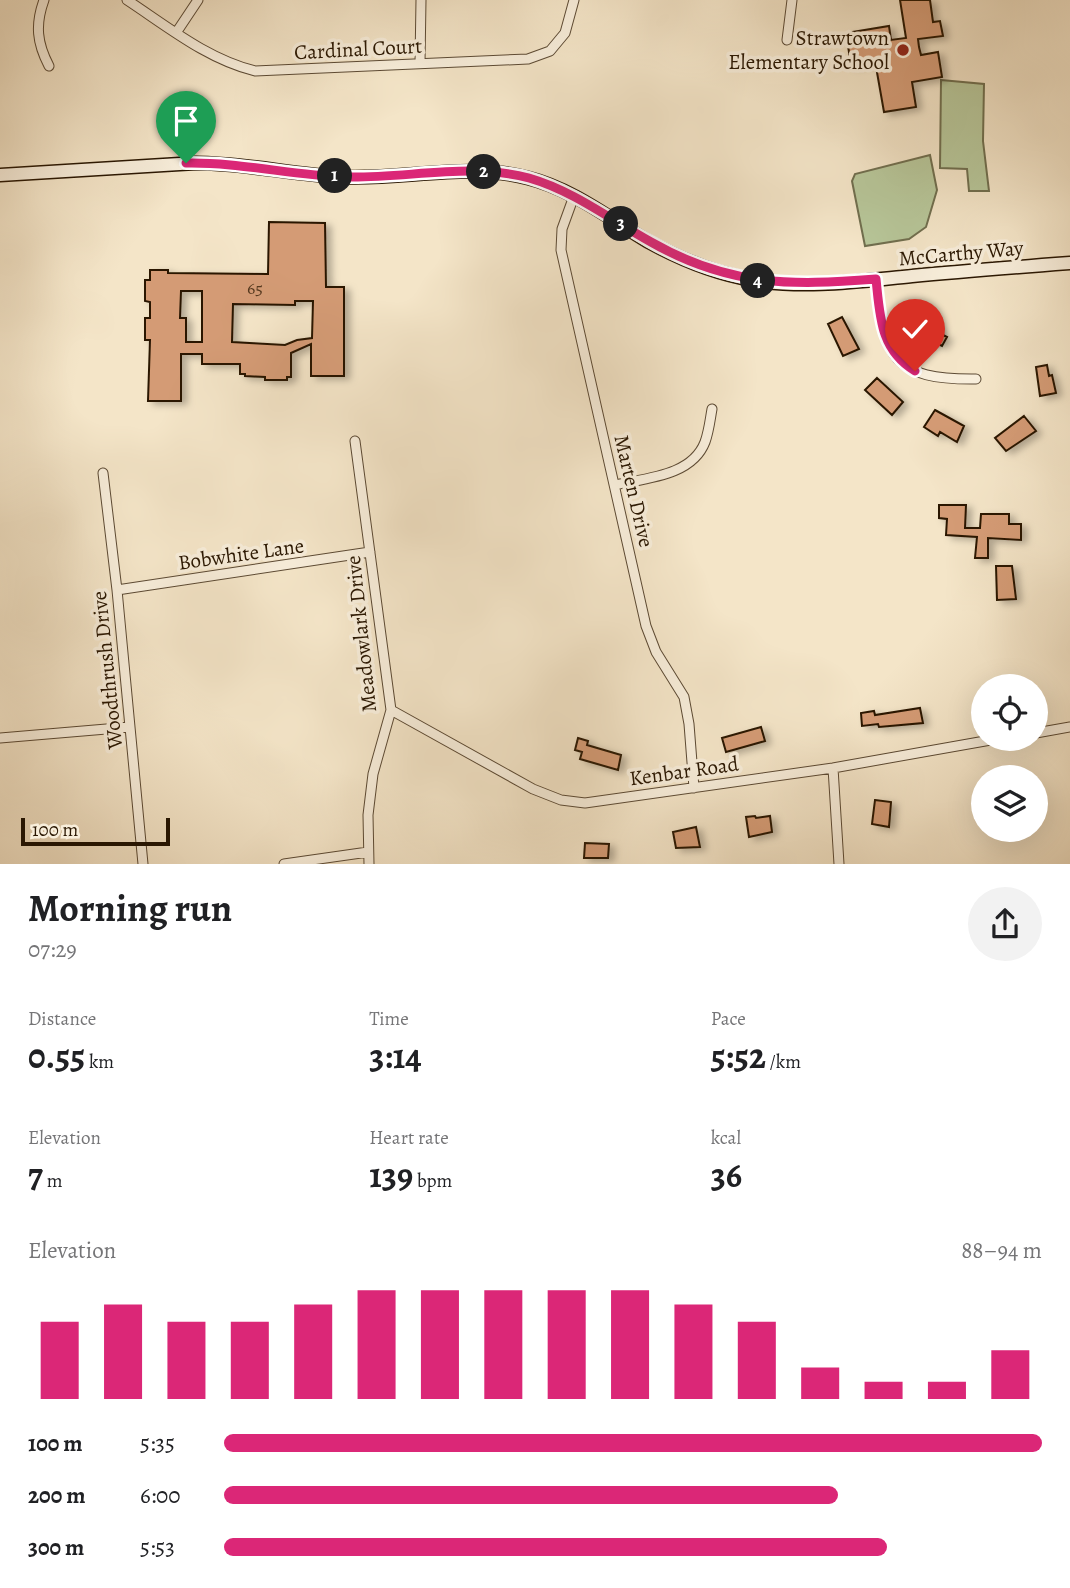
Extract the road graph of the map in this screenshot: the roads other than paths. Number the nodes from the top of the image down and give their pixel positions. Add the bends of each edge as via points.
1 (44, 0) edge
2 (127, 0) edge
3 (198, 0) edge
4 (421, 0) edge
5 (574, 0) edge
6 (792, 0) edge
7 (176, 33) junction
8 (787, 40) dead end
9 (420, 63) junction
10 (50, 66) dead end
11 (0, 176) edge
12 (574, 196) junction
13 (1070, 263) edge
14 (876, 279) junction
15 (976, 379) dead end
16 (712, 409) dead end
17 (355, 441) dead end
18 (103, 473) dead end
19 (615, 485) junction
20 (370, 552) junction
21 (117, 590) junction
22 (391, 710) junction
23 (130, 727) junction
24 (1070, 727) edge
25 (1048, 731) edge
26 (0, 738) edge
27 (971, 744) edge
28 (833, 768) junction
29 (694, 788) junction
30 (368, 852) junction
31 (143, 863) edge
32 (284, 863) edge
33 (369, 863) edge
34 (839, 863) edge

1 - 10 street via 37,32
2 - 7 street, Cardinal Court
3 - 7 street
4 - 9 street
5 - 9 street, Cardinal Court via 565,33 550,51 528,59
6 - 8 street
7 - 9 street, Cardinal Court via 230,65 255,71
11 - 12 street, McCarthy Way via 196,163 344,177 486,172 529,178
12 - 14 street, McCarthy Way via 662,248 714,271 787,284
12 - 19 street, Marten Drive via 562,229 561,250
13 - 14 street, McCarthy Way
14 - 15 street via 883,333 901,361 930,377
16 - 19 street via 705,443 693,460 676,471
17 - 20 street, Meadowlark Drive
18 - 21 street, Woodthrush Drive
19 - 29 street, Marten Drive via 646,626 684,697
20 - 21 street, Bobwhite Lane
20 - 22 street, Meadowlark Drive
21 - 23 street, Woodthrush Drive
22 - 29 street, Kenbar Road via 561,800 585,803
22 - 30 street, Meadowlark Drive via 373,774
23 - 26 street
23 - 31 street, Woodthrush Drive
24 - 25 street
27 - 28 street, Kenbar Road
28 - 29 street, Kenbar Road
28 - 34 street
30 - 32 street
30 - 33 street, Meadowlark Drive

